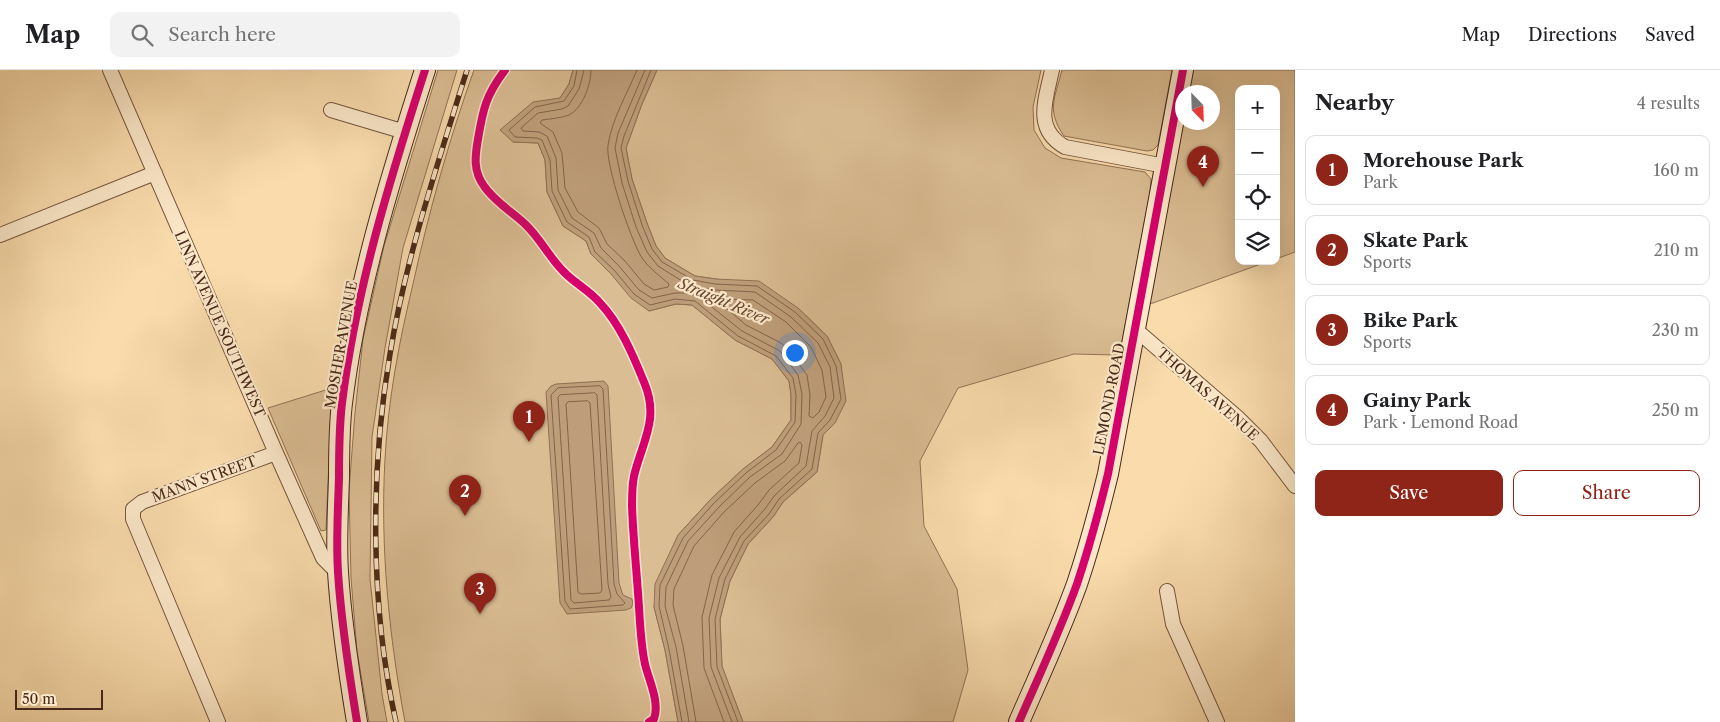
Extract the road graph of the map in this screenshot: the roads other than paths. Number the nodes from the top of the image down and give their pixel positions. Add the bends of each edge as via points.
1 (110, 70) edge
2 (425, 70) edge
3 (1052, 70) edge
4 (1183, 70) edge
5 (331, 110) dead end
6 (405, 132) junction
7 (1165, 166) junction
8 (155, 173) junction
9 (0, 235) edge
10 (1135, 329) junction
11 (276, 453) junction
12 (1295, 486) edge
13 (338, 573) junction
14 (1166, 591) dead end
15 (218, 722) edge
16 (357, 722) edge
17 (1019, 722) edge
18 (1217, 722) edge

1 - 8 street, LINN AVENUE SOUTHWEST
2 - 6 street, MOSHER AVENUE
3 - 7 street via 1044,117 1049,134 1056,142 1065,147
4 - 7 street, LEMOND ROAD
5 - 6 street
6 - 13 street, MOSHER AVENUE via 369,258 349,354 340,429
7 - 10 street, LEMOND ROAD
8 - 9 street
8 - 11 street, LINN AVENUE SOUTHWEST
10 - 12 street, THOMAS AVENUE via 1237,417 1261,441
10 - 17 street, LEMOND ROAD via 1097,520 1077,584
11 - 13 street, LINN AVENUE SOUTHWEST via 323,558
11 - 15 street, MANN STREET via 142,502 133,510 133,520
13 - 16 street, MOSHER AVENUE
14 - 18 street via 1172,624

